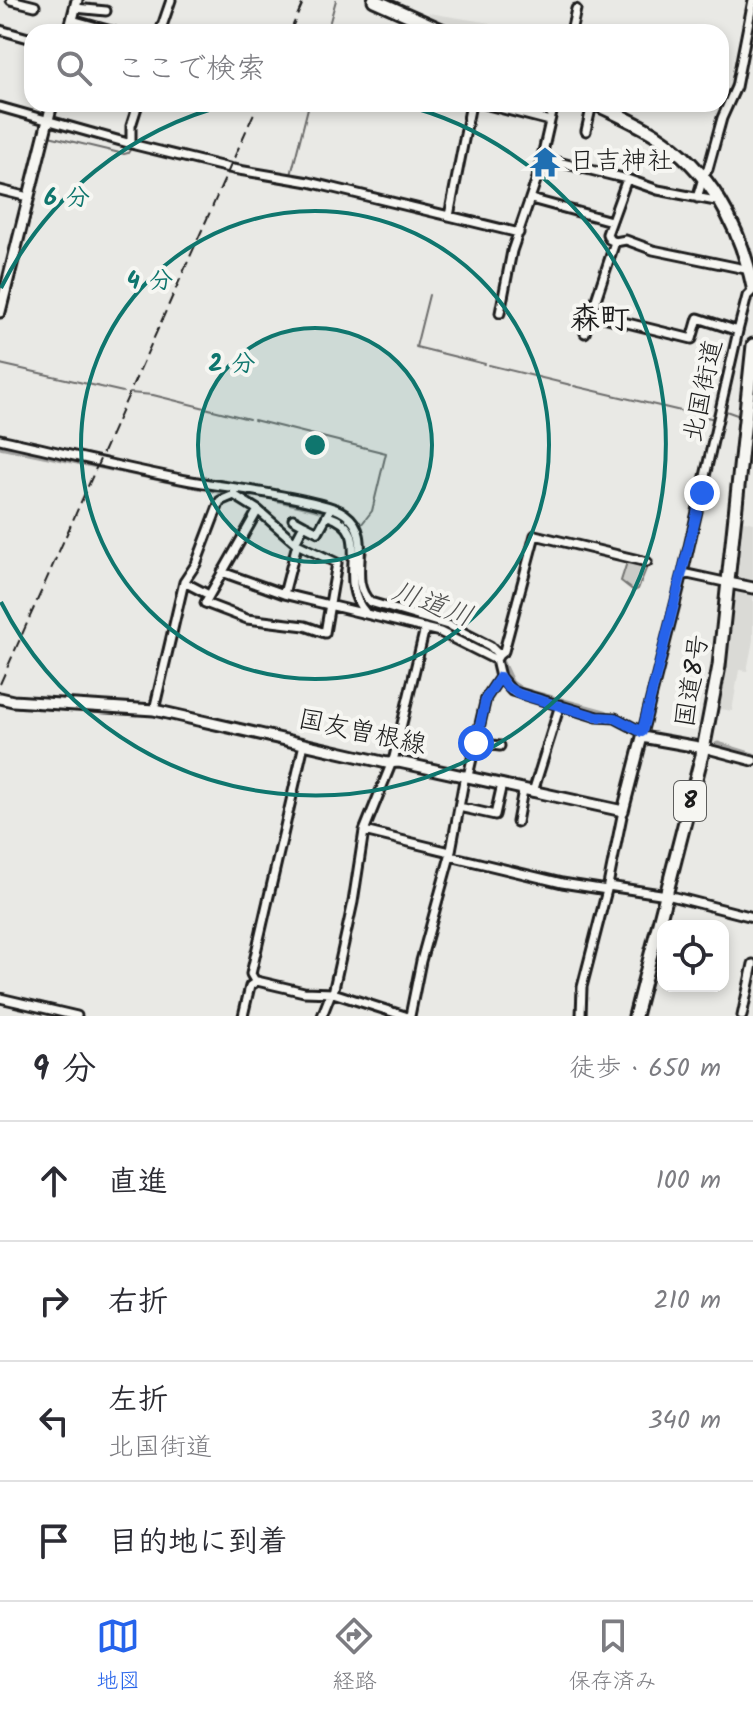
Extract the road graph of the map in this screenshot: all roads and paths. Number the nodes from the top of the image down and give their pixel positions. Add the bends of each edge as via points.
1 (171, 0) edge
2 (374, 0) edge
3 (753, 0) edge
4 (15, 1) edge
5 (76, 4) edge
6 (35, 6) dead end
7 (576, 9) dead end
8 (106, 11) dead end
9 (72, 20) junction
10 (71, 24) edge
11 (86, 24) edge
12 (163, 24) edge
13 (428, 24) edge
14 (573, 24) edge
15 (0, 30) edge
16 (24, 37) edge
17 (729, 102) edge
18 (0, 107) edge
19 (50, 112) edge
20 (135, 112) edge
21 (469, 112) edge
22 (515, 112) edge
23 (552, 112) edge
24 (592, 112) edge
25 (610, 112) edge
26 (725, 112) edge
27 (48, 120) junction
28 (550, 121) junction
29 (586, 131) dead end
30 (131, 144) junction
31 (542, 158) junction
32 (703, 177) junction
33 (627, 179) junction
34 (0, 190) edge
35 (28, 197) junction
36 (697, 198) junction
37 (531, 199) junction
38 (721, 202) junction
39 (449, 216) junction
40 (611, 221) junction
41 (519, 233) junction
42 (615, 242) junction
43 (751, 270) edge
44 (4, 277) edge
45 (753, 288) edge
46 (0, 312) edge
47 (500, 313) dead end
48 (591, 314) junction
49 (738, 331) junction
50 (585, 333) dead end
51 (753, 345) edge
52 (0, 439) edge
53 (234, 491) junction
54 (258, 510) junction
55 (329, 512) junction
56 (293, 519) dead end
57 (304, 525) junction
58 (296, 543) junction
59 (647, 562) dead end
60 (222, 572) junction
61 (683, 573) junction
62 (184, 582) junction
63 (729, 583) junction
64 (753, 588) edge
65 (284, 594) junction
66 (209, 595) junction
67 (330, 604) junction
68 (365, 612) junction
69 (425, 628) junction
70 (498, 657) junction
71 (500, 677) junction
72 (0, 698) edge
73 (560, 705) junction
74 (154, 710) junction
75 (642, 734) junction
76 (476, 743) junction
77 (304, 744) junction
78 (500, 746) dead end
79 (704, 748) junction
80 (753, 761) edge
81 (392, 762) junction
82 (466, 776) junction
83 (502, 784) junction
84 (528, 791) junction
85 (459, 807) junction
86 (623, 811) junction
87 (517, 822) dead end
88 (364, 831) junction
89 (450, 854) junction
90 (608, 888) junction
91 (667, 895) junction
92 (753, 917) edge
93 (753, 964) edge
94 (255, 981) junction
95 (332, 993) junction
96 (0, 998) edge
97 (77, 1016) edge
98 (243, 1016) edge
99 (322, 1016) edge
100 (407, 1016) edge
101 (581, 1016) edge
102 (635, 1016) edge
103 (742, 1016) edge

1 - 12 street
2 - 13 highway
3 - 17 street
4 - 6 street
5 - 8 street
5 - 9 main road
7 - 14 street
9 - 10 main road
9 - 11 street
15 - 16 street
18 - 27 street
19 - 27 main road
20 - 30 street
21 - 39 street
22 - 28 street
23 - 28 street
24 - 29 street
25 - 32 highway via 658,136
26 - 32 street
27 - 30 street
27 - 35 main road
28 - 31 street
30 - 39 street
31 - 33 street
31 - 37 street
32 - 36 street
32 - 38 highway
33 - 36 street
33 - 40 street
34 - 35 street
35 - 44 main road
36 - 38 street
37 - 40 street
37 - 41 street
38 - 43 highway
39 - 41 street
40 - 42 street via 607,237
41 - 47 street
42 - 43 street via 626,240
42 - 48 street
43 - 45 highway
44 - 46 main road
45 - 49 street, 北国街道
48 - 49 street via 692,339 698,318
48 - 50 street
49 - 61 street, 北国街道
51 - 63 highway, 国道8号 / 8
52 - 53 street
53 - 54 street
53 - 55 street via 279,494
53 - 62 street via 220,501
54 - 58 street
54 - 60 street
55 - 57 street via 318,532
55 - 68 street via 351,534 351,586
55 - 70 street via 345,513 358,530 359,584 370,602 451,626 490,646
56 - 57 street
57 - 58 street
58 - 65 street
58 - 67 street via 337,563
59 - 70 street via 535,535 516,612
60 - 65 street
60 - 66 street
61 - 63 street
61 - 75 street, 北国街道
62 - 66 street
62 - 74 street
63 - 64 main road
63 - 79 highway, 国道8号 / 8
65 - 67 street
66 - 67 street via 205,603 247,619 325,633
67 - 68 street
68 - 69 street
69 - 70 street
69 - 81 street
70 - 71 street
71 - 73 street via 519,694
71 - 76 street via 486,698
72 - 74 main road, 国友曽根線
73 - 75 street via 615,718
73 - 84 street
74 - 77 main road, 国友曽根線
75 - 79 main road
75 - 86 main road
76 - 78 street
76 - 82 street
77 - 81 main road, 国友曽根線
77 - 94 street via 251,974
79 - 80 street
79 - 91 highway, 国道8号 / 8
81 - 82 main road, 国友曽根線
81 - 88 street
82 - 83 main road, 国友曽根線
82 - 85 street
83 - 84 main road, 国友曽根線
83 - 85 street via 495,815
84 - 86 main road, 国友曽根線
84 - 87 street
85 - 89 street
86 - 90 street
88 - 89 street
88 - 95 street
89 - 90 street via 550,880
89 - 100 street
90 - 91 street
90 - 101 street via 582,987
91 - 92 street
91 - 102 highway, 国道8号 / 8
93 - 103 street
94 - 95 street
94 - 98 street
95 - 99 street
95 - 100 street
96 - 97 street

